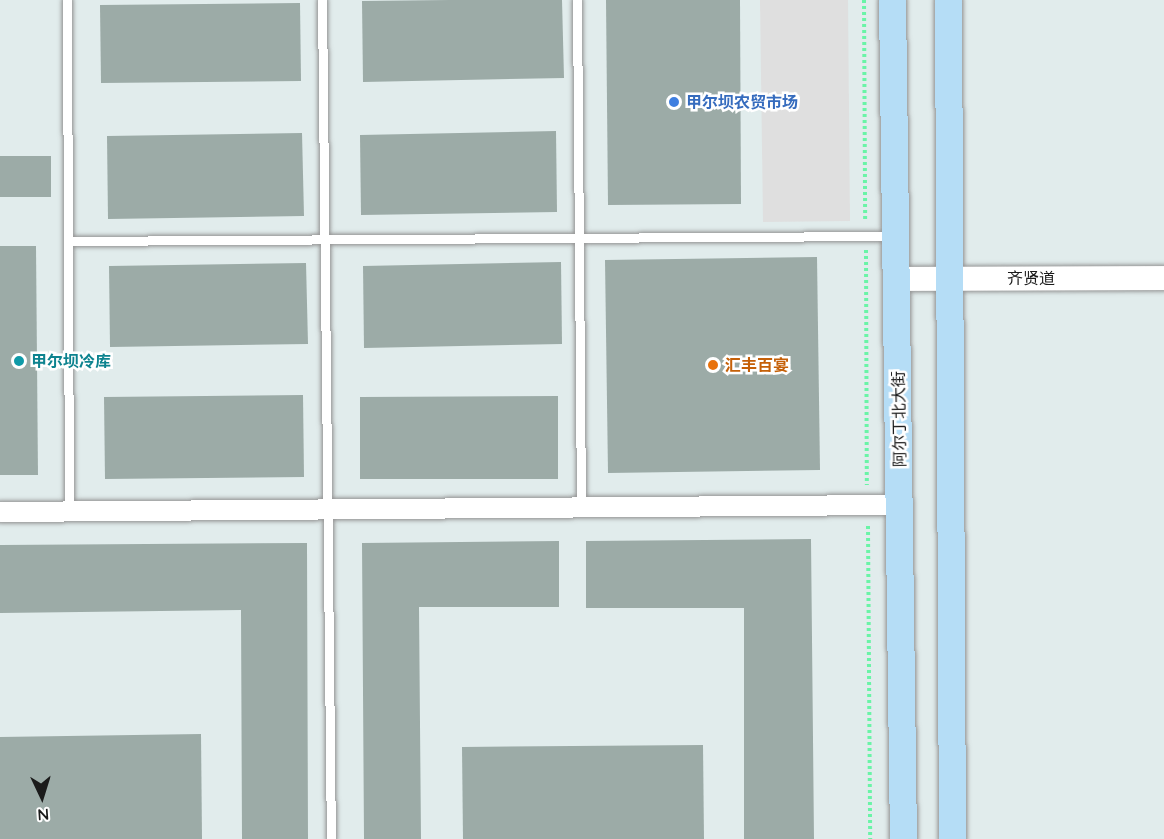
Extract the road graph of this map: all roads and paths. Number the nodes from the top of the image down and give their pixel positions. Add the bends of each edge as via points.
1 (67, 0) edge
2 (322, 0) edge
3 (577, 0) edge
4 (864, 0) edge
5 (892, 0) edge
6 (948, 0) edge
7 (866, 236) junction
8 (897, 236) junction
9 (579, 238) junction
10 (325, 239) junction
11 (68, 241) junction
12 (1164, 278) edge
13 (898, 279) junction
14 (950, 279) junction
15 (868, 505) junction
16 (900, 505) junction
17 (581, 507) junction
18 (328, 509) junction
19 (0, 512) edge
20 (69, 512) junction
21 (331, 839) edge
22 (870, 839) edge
23 (903, 839) edge
24 (951, 839) edge

1 - 11 lane
2 - 10 lane
3 - 9 lane
4 - 7 path
5 - 8 main road, 阿尔丁北大街
6 - 14 main road
7 - 8 lane
7 - 9 lane
7 - 15 path
8 - 13 main road, 阿尔丁北大街
9 - 10 lane
9 - 17 lane
10 - 11 lane
10 - 18 lane
11 - 20 lane
12 - 14 street, 齐贤道
13 - 14 street, 齐贤道
13 - 16 main road, 阿尔丁北大街
14 - 24 main road
15 - 16 street
15 - 17 street
15 - 22 path
16 - 23 main road, 阿尔丁北大街
17 - 18 street
18 - 20 street
18 - 21 lane
19 - 20 street

